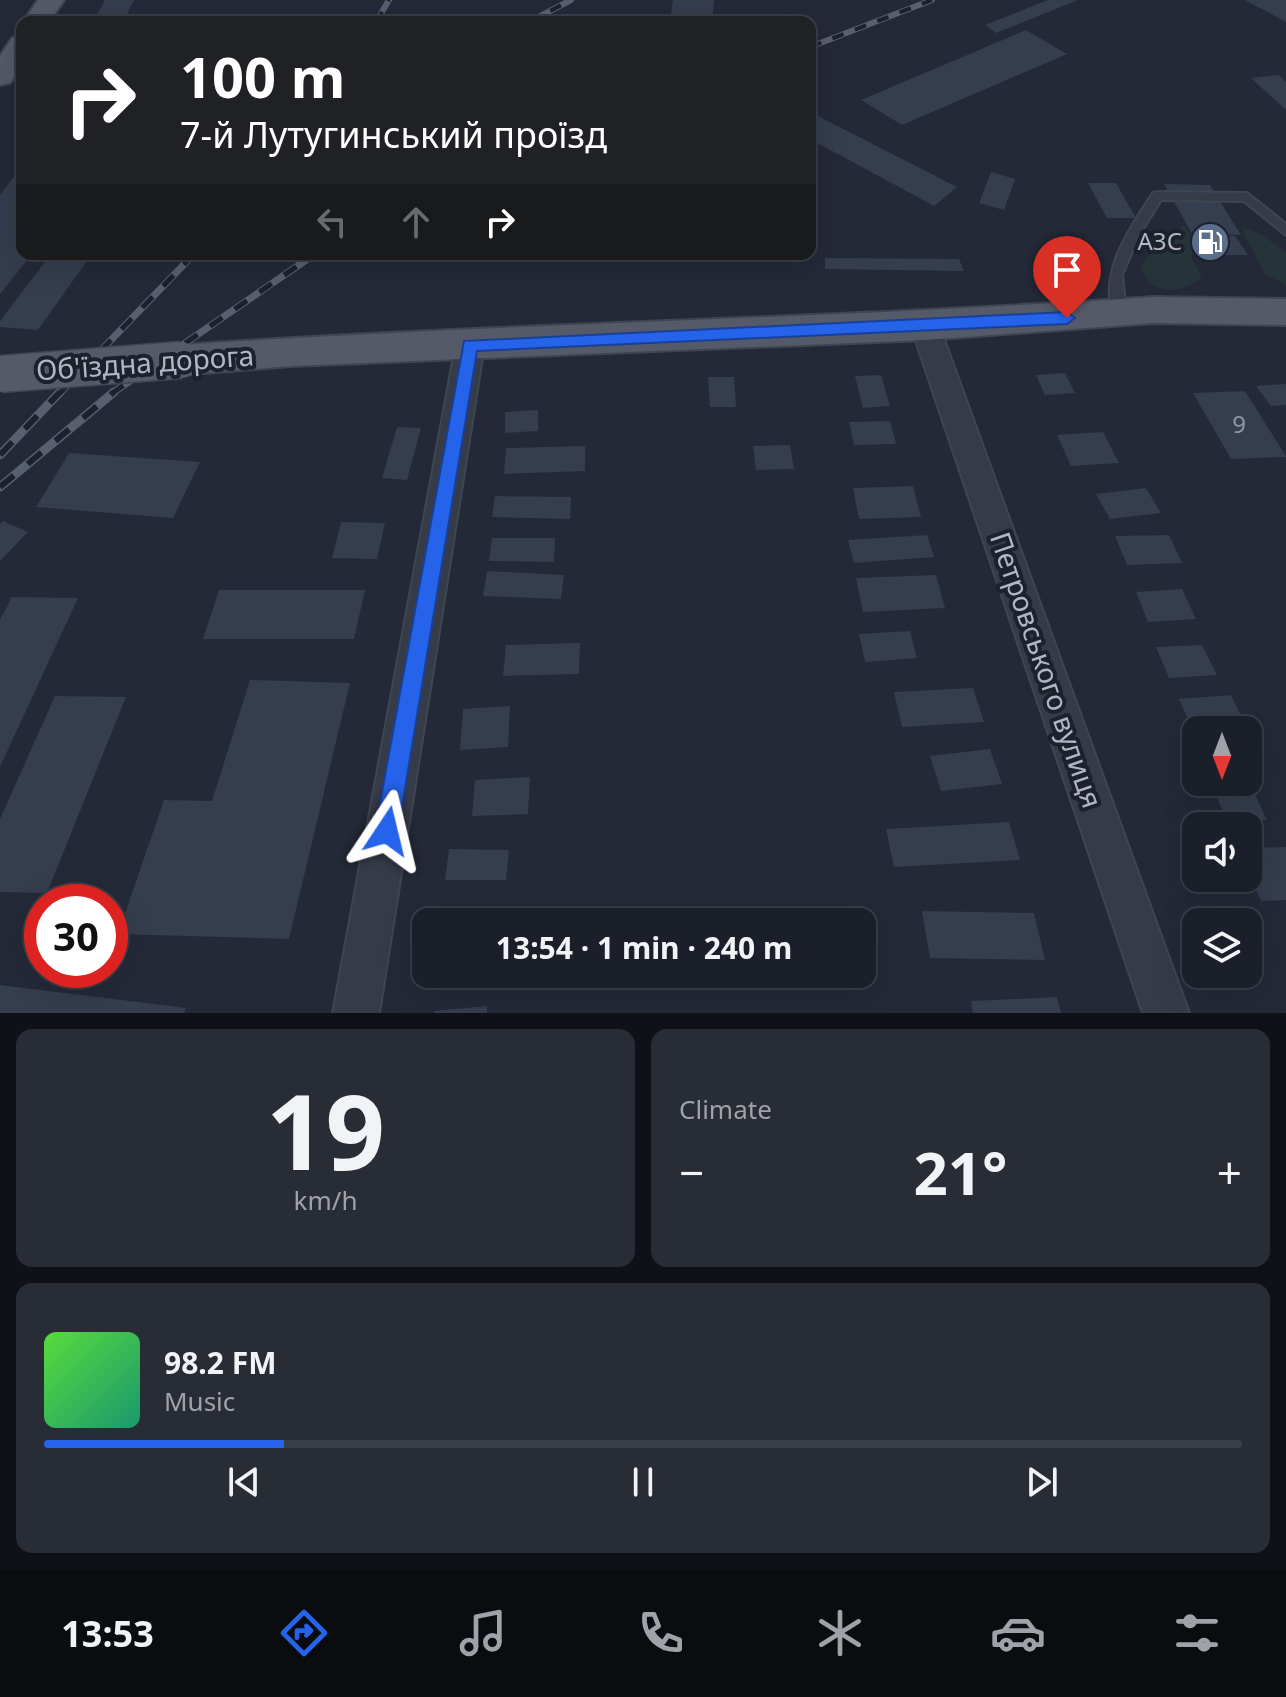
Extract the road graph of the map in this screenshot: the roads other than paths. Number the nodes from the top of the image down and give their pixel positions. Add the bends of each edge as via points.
1 (16, 53) edge
2 (0, 77) edge
3 (1286, 231) edge
4 (1286, 312) edge
5 (1119, 313) junction
6 (1067, 318) junction
7 (925, 326) junction
8 (1286, 339) edge
9 (470, 345) junction
10 (0, 374) edge
11 (356, 1013) edge
12 (1166, 1013) edge

1 - 2 main road
3 - 5 lane via 1247,197 1157,196 1116,275
4 - 5 main road
5 - 6 main road
6 - 7 main road, Об'їздна дорога
6 - 8 main road via 1181,334
7 - 9 main road, Об'їздна дорога
7 - 12 street, Петровського вулиця
9 - 10 main road, Об'їздна дорога, bridge via 291,352
9 - 11 street

